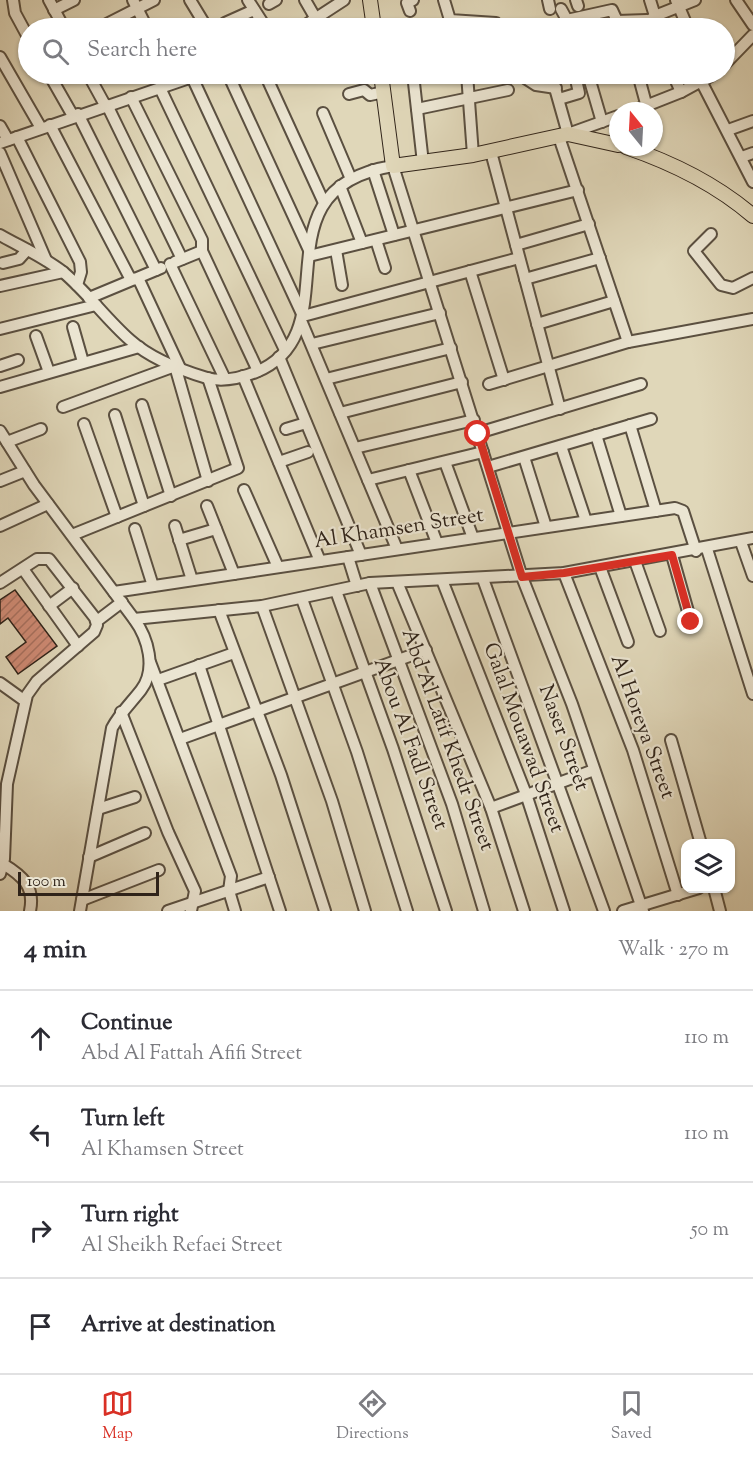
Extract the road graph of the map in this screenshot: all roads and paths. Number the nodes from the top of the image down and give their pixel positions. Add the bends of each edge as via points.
1 (14, 0) edge
2 (49, 0) edge
3 (74, 0) edge
4 (154, 0) edge
5 (190, 0) edge
6 (305, 0) edge
7 (343, 0) edge
8 (370, 0) edge
9 (413, 0) edge
10 (444, 0) edge
11 (650, 0) edge
12 (695, 0) edge
13 (736, 0) edge
14 (135, 4) edge
15 (678, 4) edge
16 (251, 5) edge
17 (553, 6) edge
18 (54, 10) junction
19 (410, 12) dead end
20 (58, 18) edge
21 (114, 18) edge
22 (142, 18) edge
23 (201, 18) edge
24 (232, 18) edge
25 (259, 18) edge
26 (315, 18) joint
27 (373, 18) edge
28 (449, 18) edge
29 (565, 18) edge
30 (576, 18) edge
31 (616, 18) edge
32 (645, 18) edge
33 (654, 18) edge
34 (684, 18) edge
35 (18, 19) edge
36 (753, 25) edge
37 (753, 35) edge
38 (748, 45) edge
39 (735, 56) edge
40 (0, 57) edge
41 (55, 84) edge
42 (94, 84) edge
43 (165, 84) edge
44 (200, 84) edge
45 (232, 84) edge
46 (270, 84) edge
47 (383, 84) edge
48 (414, 84) edge
49 (468, 84) edge
50 (534, 84) edge
51 (554, 84) edge
52 (577, 84) edge
53 (591, 84) edge
54 (641, 84) edge
55 (677, 84) edge
56 (695, 84) edge
57 (711, 84) edge
58 (160, 88) junction
59 (508, 90) dead end
60 (384, 92) junction
61 (681, 92) junction
62 (557, 93) junction
63 (349, 94) dead end
64 (131, 97) junction
65 (469, 98) junction
66 (645, 102) edge
67 (660, 102) edge
68 (106, 105) junction
69 (417, 109) junction
70 (323, 113) dead end
71 (75, 115) junction
72 (609, 119) edge
73 (753, 121) edge
74 (602, 122) junction
75 (0, 126) edge
76 (45, 126) junction
77 (728, 130) junction
78 (563, 135) junction
79 (8, 140) edge
80 (609, 143) edge
81 (491, 152) junction
82 (0, 153) edge
83 (753, 153) edge
84 (473, 155) junction
85 (659, 156) edge
86 (742, 157) junction
87 (423, 163) junction
88 (393, 166) junction
89 (373, 170) junction
90 (351, 179) junction
91 (753, 182) edge
92 (340, 186) junction
93 (578, 190) junction
94 (324, 202) junction
95 (506, 208) junction
96 (753, 216) edge
97 (589, 224) junction
98 (415, 230) junction
99 (711, 234) dead end
100 (0, 235) edge
101 (394, 235) junction
102 (376, 240) junction
103 (362, 243) junction
104 (516, 245) junction
105 (27, 250) junction
106 (336, 250) junction
107 (202, 251) junction
108 (309, 254) junction
109 (519, 258) junction
110 (600, 258) junction
111 (46, 260) junction
112 (182, 260) junction
113 (3, 262) dead end
114 (170, 264) junction
115 (386, 268) dead end
116 (156, 270) junction
117 (470, 271) junction
118 (63, 272) junction
119 (136, 278) junction
120 (753, 278) edge
121 (525, 279) junction
122 (431, 282) junction
123 (76, 285) junction
124 (342, 285) dead end
125 (0, 286) edge
126 (93, 301) junction
127 (614, 301) junction
128 (440, 313) junction
129 (753, 319) edge
130 (302, 320) junction
131 (537, 324) junction
132 (73, 327) dead end
133 (0, 329) edge
134 (36, 336) dead end
135 (628, 342) junction
136 (312, 344) junction
137 (138, 347) junction
138 (451, 348) junction
139 (282, 353) junction
140 (18, 360) dead end
141 (83, 363) junction
142 (0, 366) edge
143 (549, 366) junction
144 (178, 367) junction
145 (258, 371) junction
146 (49, 372) junction
147 (243, 376) junction
148 (208, 378) junction
149 (225, 379) junction
150 (326, 379) junction
151 (504, 380) junction
152 (462, 382) junction
153 (489, 384) dead end
154 (641, 384) dead end
155 (0, 387) edge
156 (142, 405) dead end
157 (63, 407) dead end
158 (560, 409) junction
159 (340, 413) junction
160 (115, 415) dead end
161 (651, 419) dead end
162 (474, 420) junction
163 (306, 423) junction
164 (84, 424) dead end
165 (630, 425) junction
166 (41, 429) dead end
167 (286, 429) dead end
168 (0, 431) edge
169 (478, 434) junction
170 (596, 435) junction
171 (7, 442) junction
172 (561, 446) junction
173 (355, 448) junction
174 (308, 452) dead end
175 (483, 452) junction
176 (524, 457) junction
177 (279, 462) junction
178 (445, 462) junction
179 (488, 467) junction
180 (409, 470) junction
181 (25, 471) junction
182 (368, 480) junction
183 (208, 481) junction
184 (0, 482) edge
185 (244, 490) dead end
186 (171, 496) junction
187 (48, 504) junction
188 (144, 506) junction
189 (207, 506) dead end
190 (656, 510) junction
191 (621, 516) junction
192 (117, 517) junction
193 (586, 521) junction
194 (0, 526) edge
195 (175, 526) dead end
196 (546, 527) junction
197 (135, 529) dead end
198 (216, 529) junction
199 (508, 533) junction
200 (72, 535) junction
201 (473, 538) junction
202 (753, 538) edge
203 (180, 540) junction
204 (741, 542) junction
205 (437, 543) junction
206 (397, 549) junction
207 (702, 550) junction
208 (361, 555) junction
209 (672, 555) junction
210 (348, 557) junction
211 (320, 561) junction
212 (635, 561) junction
213 (278, 567) junction
214 (600, 567) junction
215 (23, 569) junction
216 (564, 573) junction
217 (234, 574) junction
218 (753, 576) edge
219 (522, 577) junction
220 (483, 579) junction
221 (192, 580) junction
222 (442, 580) junction
223 (397, 582) junction
224 (0, 583) edge
225 (370, 583) junction
226 (153, 586) junction
227 (357, 586) junction
228 (73, 588) junction
229 (336, 591) junction
230 (114, 592) junction
231 (302, 599) junction
232 (122, 602) junction
233 (49, 606) junction
234 (262, 606) junction
235 (219, 610) junction
236 (134, 619) junction
237 (97, 621) junction
238 (691, 622) dead end
239 (660, 631) dead end
240 (628, 642) dead end
241 (78, 646) junction
242 (426, 650) junction
243 (234, 653) junction
244 (397, 660) junction
245 (149, 662) junction
246 (199, 665) junction
247 (363, 672) junction
248 (158, 680) junction
249 (0, 683) edge
250 (331, 684) junction
251 (753, 694) edge
252 (294, 698) junction
253 (25, 701) junction
254 (258, 711) junction
255 (121, 712) junction
256 (218, 725) junction
257 (180, 739) junction
258 (671, 740) dead end
259 (594, 770) junction
260 (559, 783) junction
261 (526, 794) junction
262 (135, 797) dead end
263 (491, 808) junction
264 (98, 809) junction
265 (145, 833) dead end
266 (700, 839) edge
267 (2, 841) edge
268 (89, 857) junction
269 (2, 869) edge
270 (159, 870) dead end
271 (269, 877) junction
272 (229, 891) junction
273 (684, 893) edge
274 (715, 893) edge
275 (678, 895) junction
276 (81, 906) edge
277 (191, 907) edge
278 (642, 909) edge
279 (30, 911) edge
280 (168, 911) edge
281 (235, 911) edge
282 (280, 911) edge
283 (325, 911) edge
284 (365, 911) edge
285 (407, 911) edge
286 (446, 911) edge
287 (484, 911) edge
288 (524, 911) edge
289 (564, 911) edge
290 (604, 911) edge
291 (623, 911) edge
292 (720, 911) edge

1 - 35 street
2 - 18 street
3 - 18 street
4 - 14 street
5 - 23 street
6 - 26 street
7 - 26 street
8 - 27 main road
9 - 19 street via 407,3
10 - 28 street
11 - 32 street
12 - 15 street
13 - 36 street
14 - 21 street
14 - 22 street
15 - 33 street
15 - 34 street
16 - 24 street
16 - 25 street
17 - 29 street
18 - 20 street
30 - 31 street via 612,10
37 - 38 street
38 - 39 street
40 - 76 street
41 - 71 street
42 - 68 street
43 - 58 street
44 - 130 street
45 - 108 street
46 - 94 street
47 - 60 main road
48 - 69 street
49 - 65 street
50 - 62 street
51 - 62 street
52 - 62 street via 579,93
53 - 74 street
54 - 66 street
55 - 61 street
56 - 61 street
57 - 77 street
58 - 64 street
58 - 139 street
59 - 65 street
60 - 63 street via 370,95 364,90
60 - 88 main road
61 - 67 street
62 - 78 street
64 - 68 street
64 - 107 street via 202,240
65 - 69 street
65 - 84 street
68 - 71 street
68 - 112 street
69 - 87 street
70 - 90 street
71 - 76 street
71 - 116 street
72 - 74 street
73 - 77 street
74 - 78 street
75 - 79 street
76 - 79 street
76 - 119 street via 130,278
77 - 86 street
78 - 80 main road
78 - 81 main road
78 - 93 street
79 - 123 street via 80,262
81 - 84 main road
81 - 95 street
82 - 111 street
83 - 86 street
84 - 87 main road
85 - 96 main road via 709,184
86 - 91 street
87 - 88 main road
88 - 89 street
88 - 98 street
89 - 90 street
89 - 101 street
90 - 92 street
92 - 94 street
92 - 103 street
93 - 95 street
93 - 97 street
94 - 108 street via 311,234
95 - 98 street
95 - 104 street
97 - 104 street
97 - 110 street
98 - 101 street
98 - 122 street
99 - 120 street via 694,251 718,282 733,288
100 - 105 street
101 - 102 street
102 - 103 street
102 - 115 street
103 - 106 street
104 - 109 street
105 - 111 street
105 - 113 street via 20,259
106 - 108 street
106 - 124 street
107 - 112 street
107 - 145 street
108 - 130 street
109 - 117 street
109 - 121 street
110 - 121 street
110 - 127 street
111 - 118 street
112 - 114 street
114 - 116 street
114 - 149 street
116 - 119 street
117 - 122 street
117 - 151 street
118 - 123 street
118 - 125 street
119 - 126 street
119 - 144 street
121 - 131 street
122 - 128 street
122 - 130 street
123 - 126 street
126 - 133 street
126 - 137 street
127 - 131 street
127 - 135 street
128 - 136 street
128 - 138 street
129 - 135 street
130 - 136 street
130 - 139 street
131 - 143 street
132 - 141 street
134 - 146 street
135 - 143 street
136 - 150 street
137 - 141 street
137 - 144 street
138 - 150 street
138 - 152 street
139 - 145 street
139 - 163 street
140 - 142 street
141 - 146 street
143 - 151 street
143 - 158 street
144 - 148 street
144 - 157 street
144 - 183 street
145 - 147 street
146 - 155 street
147 - 149 street
147 - 177 street
148 - 149 street
148 - 183 street via 237,464 235,470
150 - 159 street
151 - 153 street
152 - 159 street
152 - 162 street
154 - 158 street
156 - 186 street
158 - 169 street
159 - 173 street
160 - 188 street
161 - 165 street
162 - 169 street
162 - 173 street
163 - 167 street
163 - 208 street
164 - 192 street
165 - 170 street
165 - 190 street
166 - 171 street
168 - 171 street
169 - 175 street
170 - 172 street
170 - 191 street
171 - 181 street
172 - 176 street
172 - 193 street
173 - 182 street
174 - 177 street
175 - 178 street
175 - 179 street
176 - 179 street
176 - 196 street
177 - 211 street
178 - 180 street
178 - 201 street
179 - 199 street
180 - 182 street
180 - 205 street
181 - 184 street
181 - 187 street
182 - 206 street
183 - 186 street
185 - 213 street
186 - 188 street
187 - 194 street
187 - 200 street
188 - 192 street
189 - 198 street
190 - 191 street, Al Khamsen Street
190 - 207 street, Al Khamsen Street via 681,510
191 - 193 street, Al Khamsen Street
192 - 200 street
193 - 196 street, Al Khamsen Street
195 - 203 street
196 - 199 street, Al Khamsen Street
197 - 226 street
198 - 203 street
198 - 217 street
199 - 201 street, Al Khamsen Street
199 - 219 street
200 - 230 street
201 - 205 street, Al Khamsen Street
202 - 204 street
203 - 221 street
204 - 207 street
204 - 218 street
205 - 206 street, Al Khamsen Street
206 - 208 street, Al Khamsen Street
207 - 209 street
207 - 251 street
208 - 210 street, Al Khamsen Street
209 - 212 street
209 - 238 street
210 - 211 street, Al Khamsen Street
210 - 227 street
211 - 213 street, Al Khamsen Street
212 - 214 street
212 - 239 street
213 - 217 street, Al Khamsen Street
214 - 216 street
214 - 240 street
215 - 224 street
215 - 228 street via 37,559 49,559
215 - 233 street
216 - 219 street
216 - 275 street, Al Horeya Street via 633,750
217 - 221 street, Al Khamsen Street
219 - 220 street
219 - 259 street
220 - 222 street
220 - 260 street, Naser Street
221 - 226 street, Al Khamsen Street
222 - 223 street
222 - 261 street, Galal Mouawad Street
223 - 225 street
223 - 242 street
225 - 227 street
225 - 244 street, Abd Al Latif Khedr Street
226 - 230 street, Al Khamsen Street
227 - 229 street
228 - 233 street
228 - 237 street
229 - 231 street
229 - 247 street, Abou Al Fadl Street
230 - 232 street
231 - 234 street
231 - 250 street
232 - 236 street
232 - 237 street
233 - 241 street
234 - 235 street
234 - 252 street
235 - 236 street
235 - 243 street
236 - 245 street via 147,641
237 - 241 street via 94,632
241 - 253 street via 37,681
242 - 244 street
242 - 263 street
243 - 246 street
243 - 254 street
244 - 247 street
244 - 287 street, Abd Al Latif Khedr Street via 452,804
245 - 248 street
245 - 255 street via 142,689
246 - 248 street
246 - 256 street
247 - 250 street
247 - 286 street, Abou Al Fadl Street via 393,749
248 - 257 street
249 - 253 street
250 - 252 street
250 - 285 street via 357,752
252 - 254 street
252 - 284 street via 332,801
253 - 267 street via 7,784
254 - 256 street
254 - 283 street
255 - 264 street via 112,728
255 - 277 street via 195,891
256 - 257 street
256 - 271 street
257 - 272 street via 232,878
258 - 266 street
259 - 260 street
259 - 278 street
260 - 261 street
260 - 290 street, Naser Street
261 - 263 street
261 - 289 street, Galal Mouawad Street
262 - 264 street
263 - 288 street
264 - 268 street
265 - 268 street
267 - 269 street
268 - 276 street
269 - 279 street via 26,881 32,896
270 - 276 street
271 - 272 street
271 - 282 street
272 - 277 street
272 - 281 street
273 - 275 street
274 - 292 street
275 - 278 street
277 - 280 street
278 - 291 street

